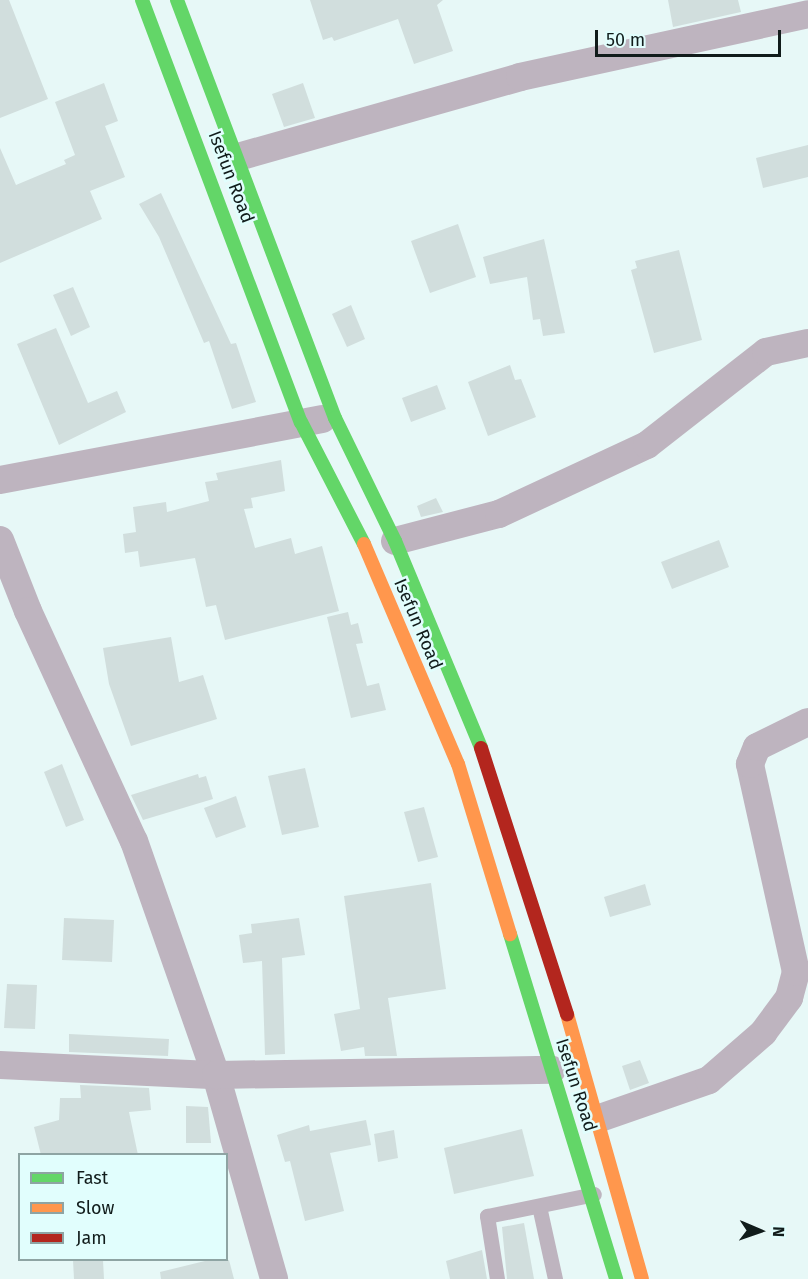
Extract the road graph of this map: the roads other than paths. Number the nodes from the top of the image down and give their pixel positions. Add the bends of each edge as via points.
1 (142, 0) edge
2 (177, 0) edge
3 (808, 14) edge
4 (238, 157) junction
5 (808, 344) edge
6 (335, 418) junction
7 (301, 422) junction
8 (0, 480) edge
9 (0, 540) edge
10 (395, 541) junction
11 (808, 722) edge
12 (0, 1065) edge
13 (552, 1070) junction
14 (216, 1076) junction
15 (600, 1118) junction
16 (618, 1189) junction
17 (593, 1195) junction
18 (539, 1206) junction
19 (274, 1279) edge
20 (497, 1279) edge
21 (555, 1279) edge
22 (616, 1279) edge
23 (642, 1279) edge

1 - 7 street, Isefun Road
2 - 4 street, Isefun Road
3 - 4 street via 520,77
4 - 6 street, Isefun Road
5 - 10 street via 766,352 646,445 499,514
6 - 7 street
6 - 10 street, Isefun Road
7 - 8 street
7 - 13 street, Isefun Road via 358,531 458,764
9 - 14 street via 28,611 134,841
10 - 15 street, Isefun Road via 485,758
11 - 15 street via 757,747 750,764 796,972 789,998 764,1033 710,1080
12 - 14 street
13 - 14 street
13 - 17 street, Isefun Road
14 - 19 street
15 - 16 street, Isefun Road
16 - 17 lane
16 - 23 street, Isefun Road
17 - 18 lane
17 - 22 street, Isefun Road
18 - 20 lane via 487,1216
18 - 21 lane

